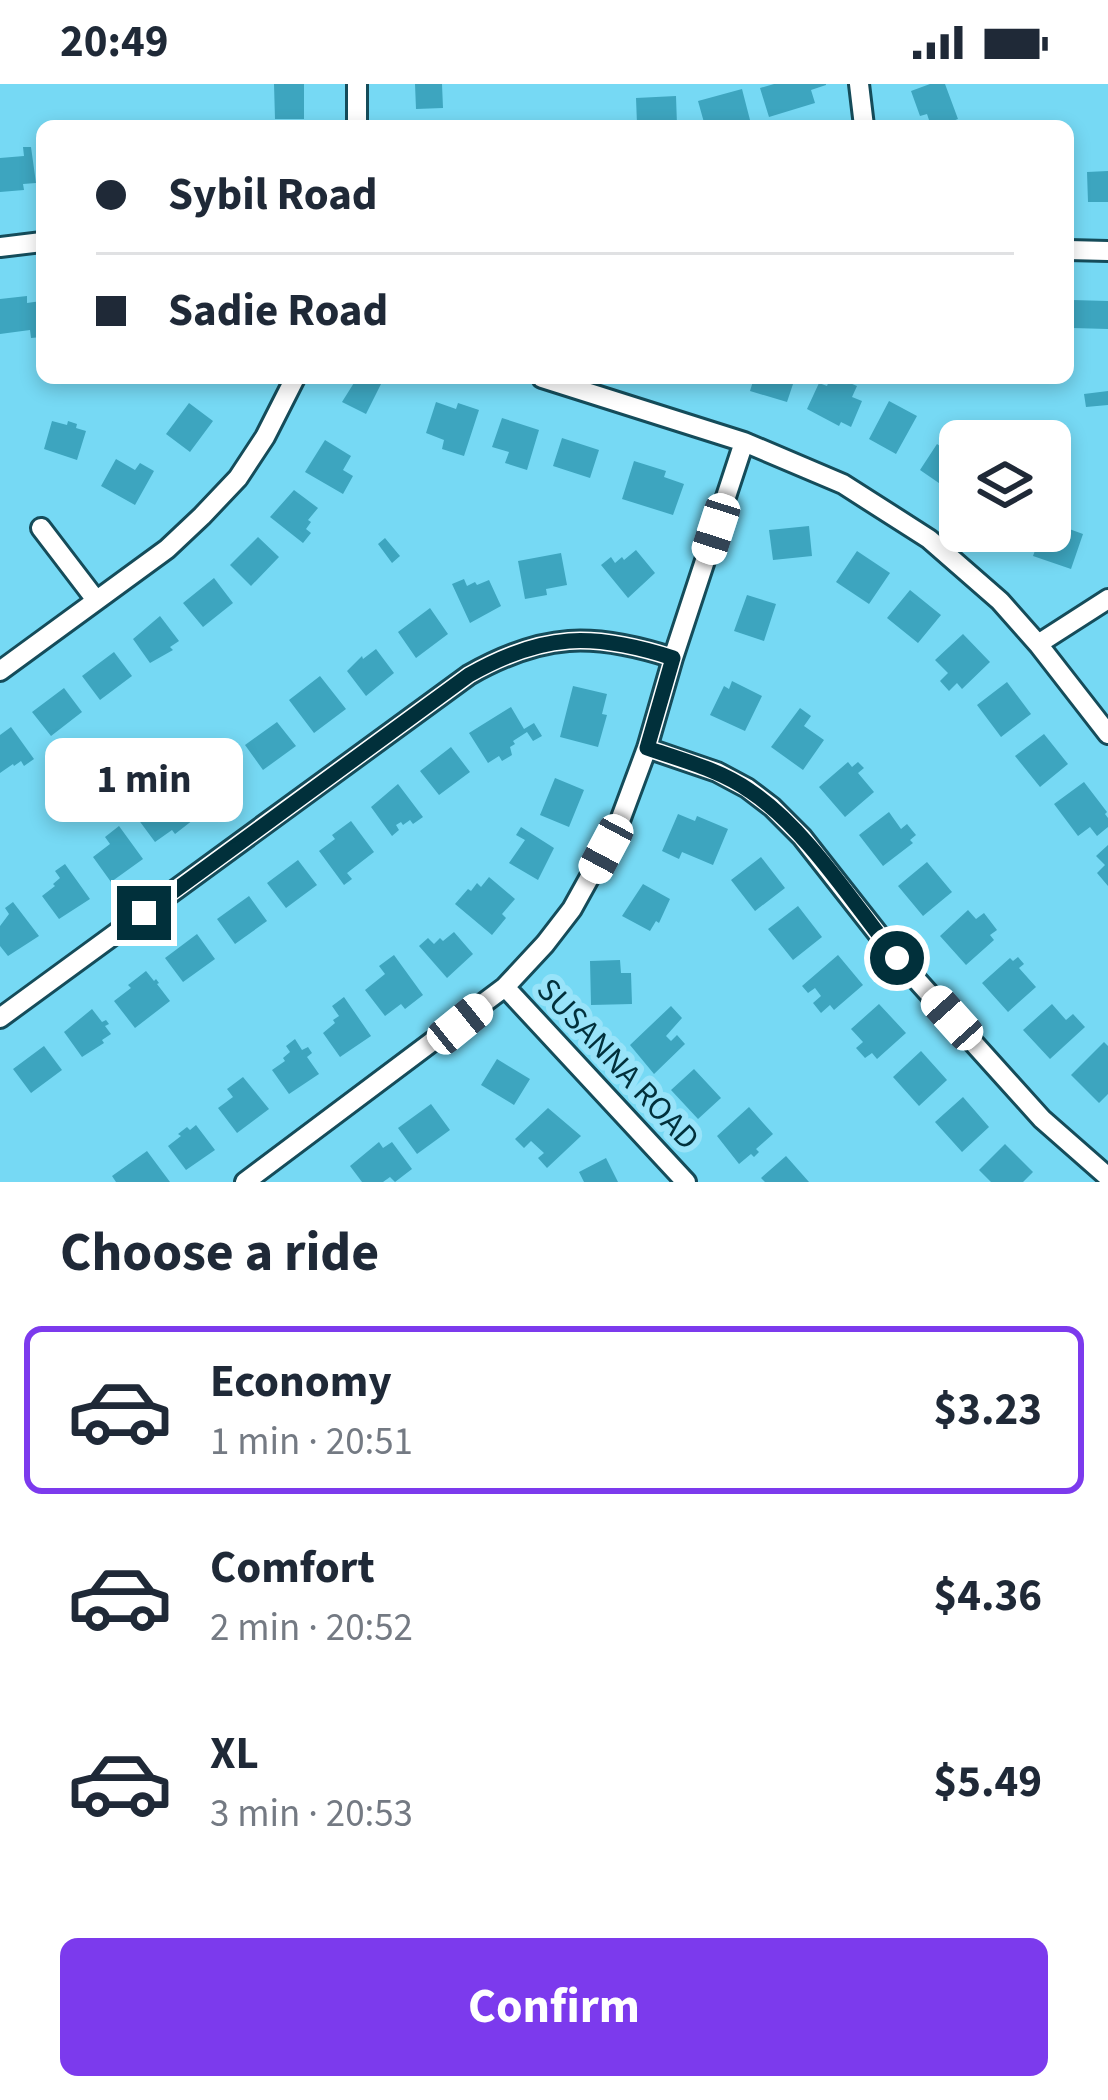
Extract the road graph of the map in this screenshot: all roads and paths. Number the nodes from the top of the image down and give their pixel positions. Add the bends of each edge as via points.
1 (357, 84) edge
2 (859, 84) edge
3 (357, 120) edge
4 (862, 120) edge
5 (36, 243) edge
6 (0, 247) edge
7 (1074, 250) edge
8 (1108, 251) edge
9 (292, 384) edge
10 (561, 384) edge
11 (744, 442) junction
12 (41, 528) dead end
13 (1108, 599) edge
14 (96, 600) junction
15 (1038, 644) junction
16 (673, 658) junction
17 (0, 671) edge
18 (1108, 734) edge
19 (647, 748) junction
20 (505, 987) junction
21 (0, 1018) edge
22 (1108, 1177) edge
23 (245, 1182) edge
24 (686, 1182) edge

1 - 3 street
2 - 4 street
5 - 6 street
7 - 8 street
9 - 14 street via 238,478 167,549
10 - 11 street
11 - 15 street via 843,484 929,539
11 - 16 street
12 - 14 street
13 - 15 street
14 - 17 street
15 - 18 street
16 - 19 street
16 - 21 street via 601,641 504,655
19 - 20 street via 583,890
19 - 22 street via 717,772 772,807 1042,1119
20 - 23 street
20 - 24 street, SUSANNA ROAD

